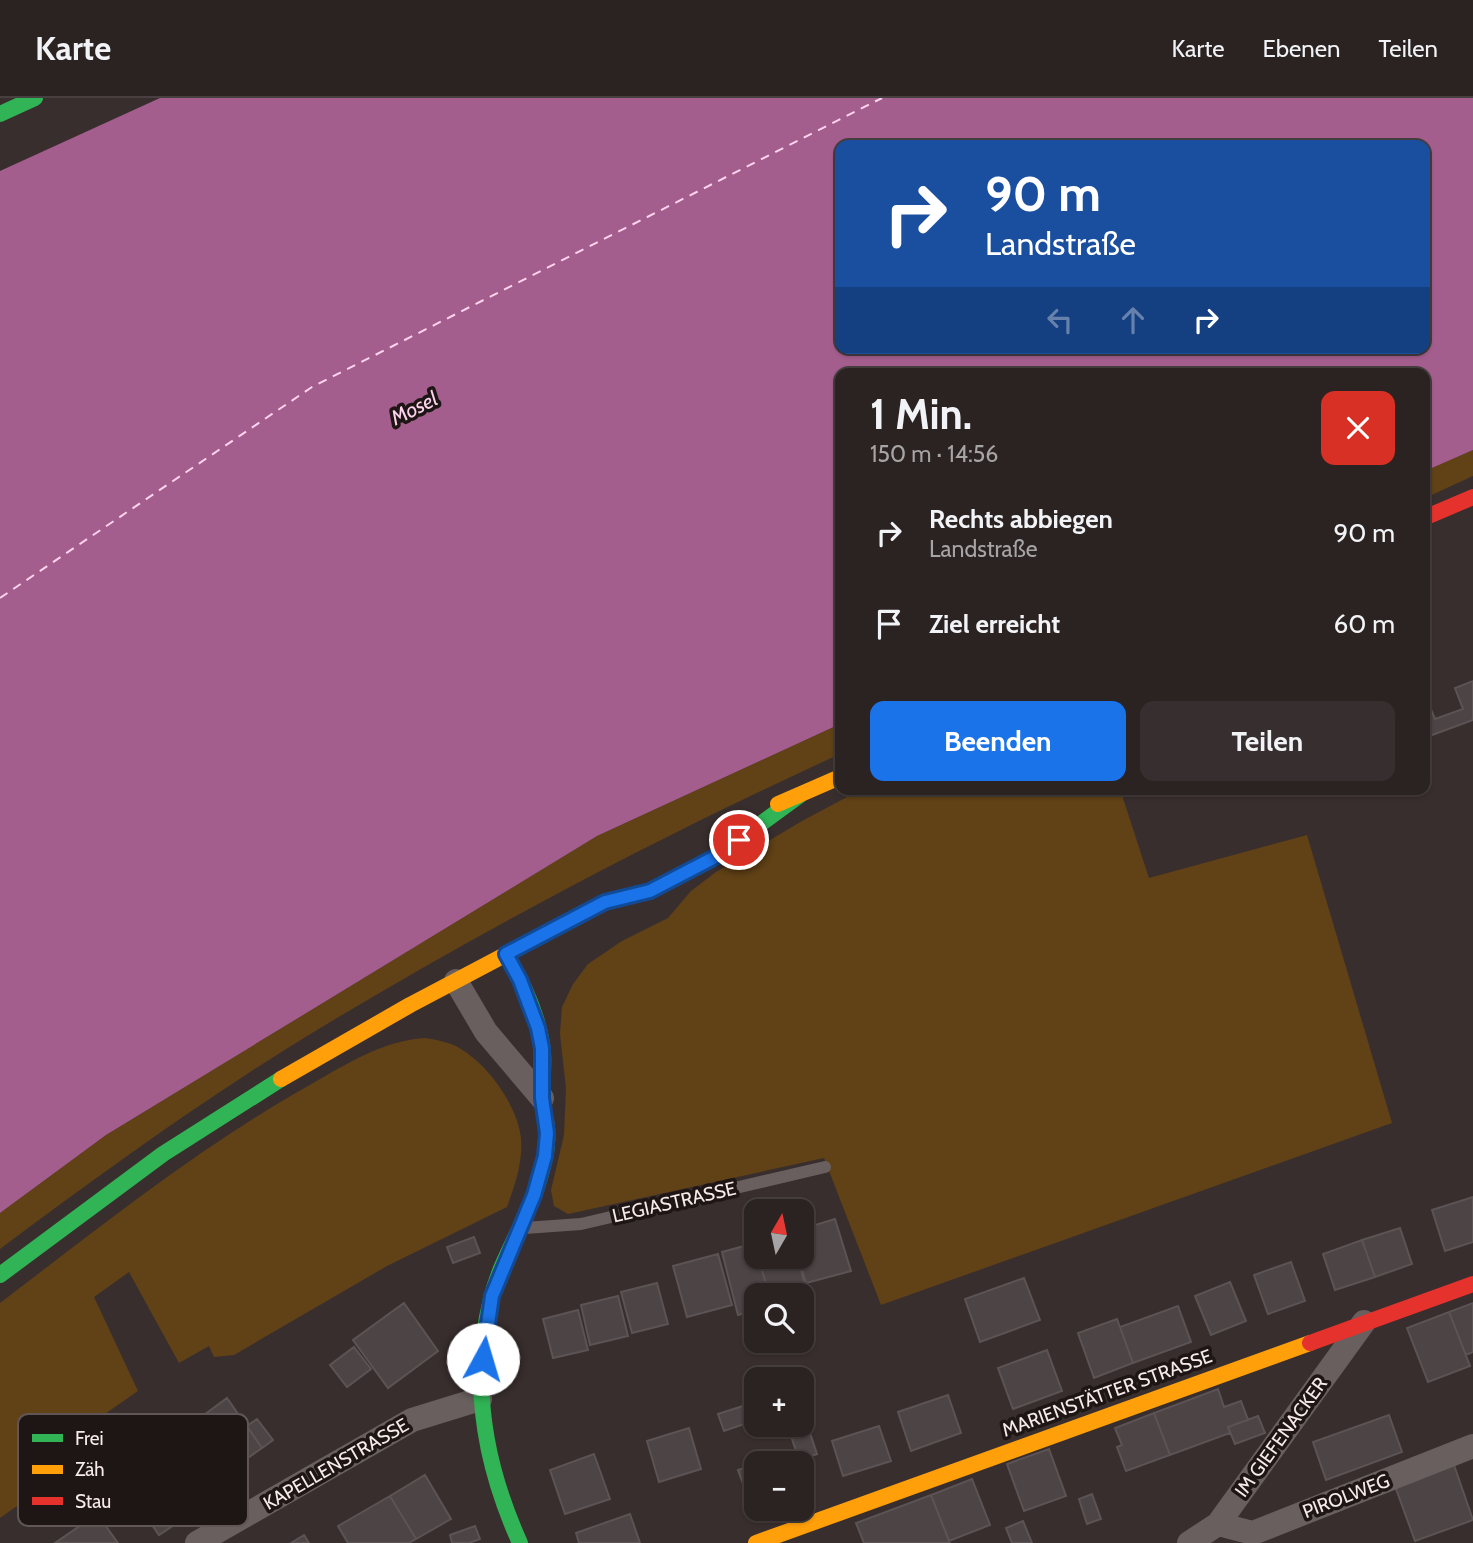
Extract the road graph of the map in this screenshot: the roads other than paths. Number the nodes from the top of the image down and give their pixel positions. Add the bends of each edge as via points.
1 (36, 98) edge
2 (0, 114) edge
3 (1473, 497) edge
4 (1430, 515) edge
5 (835, 779) edge
6 (800, 795) junction
7 (742, 818) dead end
8 (630, 877) dead end
9 (605, 902) junction
10 (506, 954) junction
11 (456, 981) junction
12 (542, 1098) junction
13 (825, 1167) dead end
14 (521, 1228) junction
15 (0, 1275) edge
16 (1473, 1284) edge
17 (1365, 1322) junction
18 (480, 1399) junction
19 (1473, 1446) edge
20 (248, 1514) edge
21 (1218, 1524) junction
22 (227, 1526) edge
23 (197, 1543) edge
24 (520, 1543) edge
25 (756, 1543) edge
26 (1189, 1543) edge

1 - 2 street
3 - 4 street
5 - 6 street
6 - 7 street
6 - 9 street via 719,855 650,891
8 - 9 street
9 - 10 street
10 - 11 street
10 - 12 street via 538,1028
11 - 12 street via 486,1032
11 - 15 street via 323,1052 217,1118
12 - 14 street via 545,1156
13 - 14 lane, LEGIASTRASSE via 581,1224
14 - 18 street via 492,1296
16 - 17 street, MARIENSTÄTTER STRASSE
17 - 21 street, IM GIEFENACKER
17 - 25 street, MARIENSTÄTTER STRASSE
18 - 20 street, KAPELLENSTRASSE via 412,1420
18 - 24 street via 489,1457 507,1519
19 - 21 street, PIROLWEG via 1253,1533
21 - 26 street, IM GIEFENACKER
22 - 23 street, KAPELLENSTRASSE

